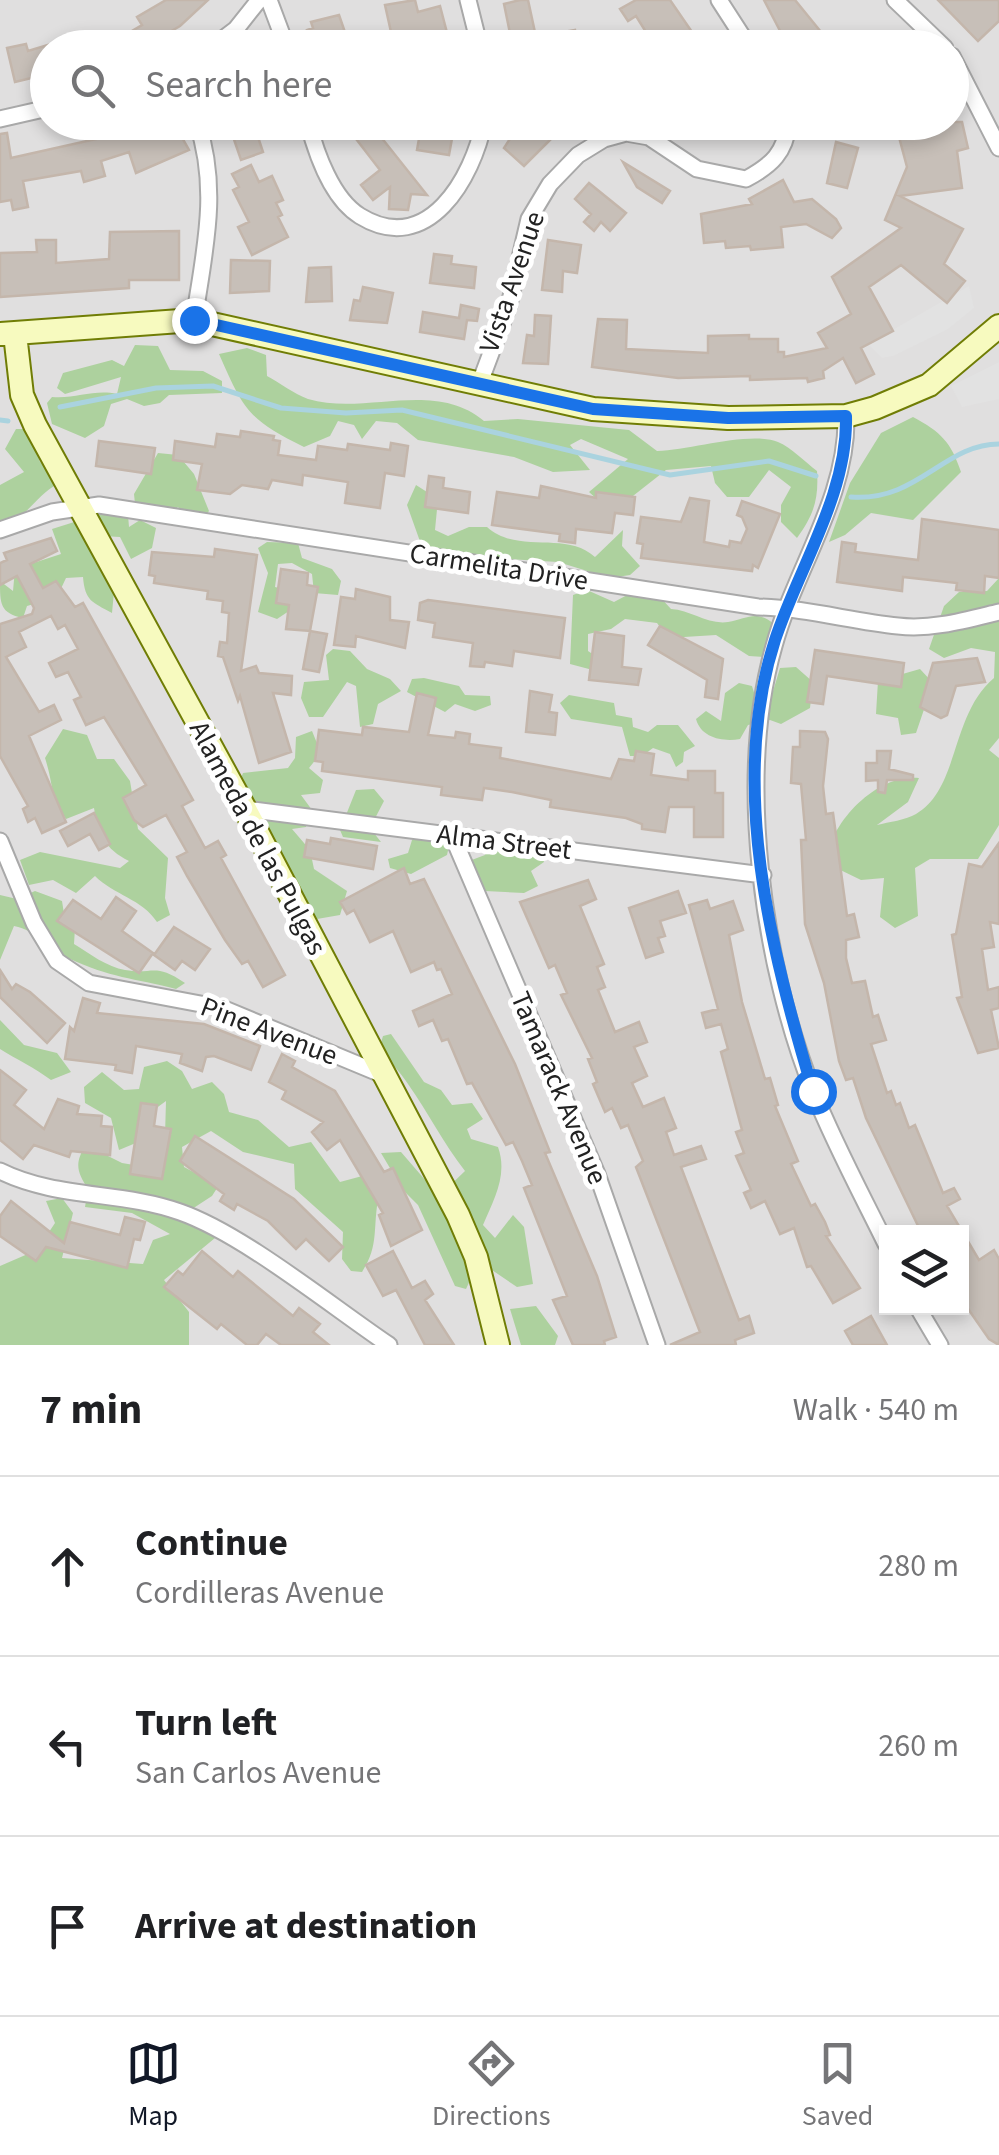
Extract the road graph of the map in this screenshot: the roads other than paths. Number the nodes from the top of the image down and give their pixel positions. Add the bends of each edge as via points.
1 (259, 0) edge
2 (269, 0) edge
3 (468, 0) edge
4 (720, 0) edge
5 (894, 0) edge
6 (236, 30) edge
7 (280, 30) edge
8 (476, 30) edge
9 (739, 30) edge
10 (926, 30) edge
11 (969, 89) edge
12 (30, 112) edge
13 (0, 119) edge
14 (202, 140) edge
15 (316, 140) edge
16 (480, 140) edge
17 (601, 140) edge
18 (654, 140) edge
19 (787, 140) edge
20 (999, 148) edge
21 (194, 320) junction
22 (999, 326) edge
23 (8, 334) edge
24 (479, 385) junction
25 (846, 416) junction
26 (77, 508) junction
27 (0, 530) edge
28 (787, 608) junction
29 (999, 612) edge
30 (245, 809) junction
31 (452, 835) junction
32 (0, 841) edge
33 (763, 875) junction
34 (380, 1074) junction
35 (0, 1170) edge
36 (879, 1229) edge
37 (922, 1315) edge
38 (390, 1345) edge
39 (498, 1345) edge
40 (657, 1345) edge
41 (940, 1345) edge

1 - 6 street
2 - 7 street
3 - 8 street
4 - 9 street
5 - 10 street
11 - 20 street
12 - 13 street
14 - 21 street via 212,196
15 - 16 street via 336,189 358,215 386,227 427,218 459,192
17 - 24 street, Vista Avenue via 550,184 530,219 509,305
18 - 19 street, Vista Avenue via 698,169 746,179 767,168
21 - 23 main road
21 - 24 main road
22 - 25 main road via 929,384
23 - 26 main road, Alameda de las Pulgas via 22,395
24 - 25 main road via 593,409 728,418
25 - 28 street via 845,462
26 - 27 street, Carmelita Drive
26 - 28 street, Carmelita Drive via 100,506
26 - 30 main road, Alameda de las Pulgas
28 - 29 street, Carmelita Drive via 901,626 946,625
28 - 33 street via 760,700 756,773
30 - 31 street, Alma Street
30 - 34 main road, Alameda de las Pulgas
31 - 33 street, Alma Street
31 - 40 street, Tamarack Avenue via 597,1174
32 - 34 street, Pine Avenue via 56,960 89,984 222,1008
33 - 36 street via 784,994 813,1091
34 - 39 main road, Alameda de las Pulgas via 458,1215
35 - 38 street via 43,1187 183,1212
37 - 41 street

